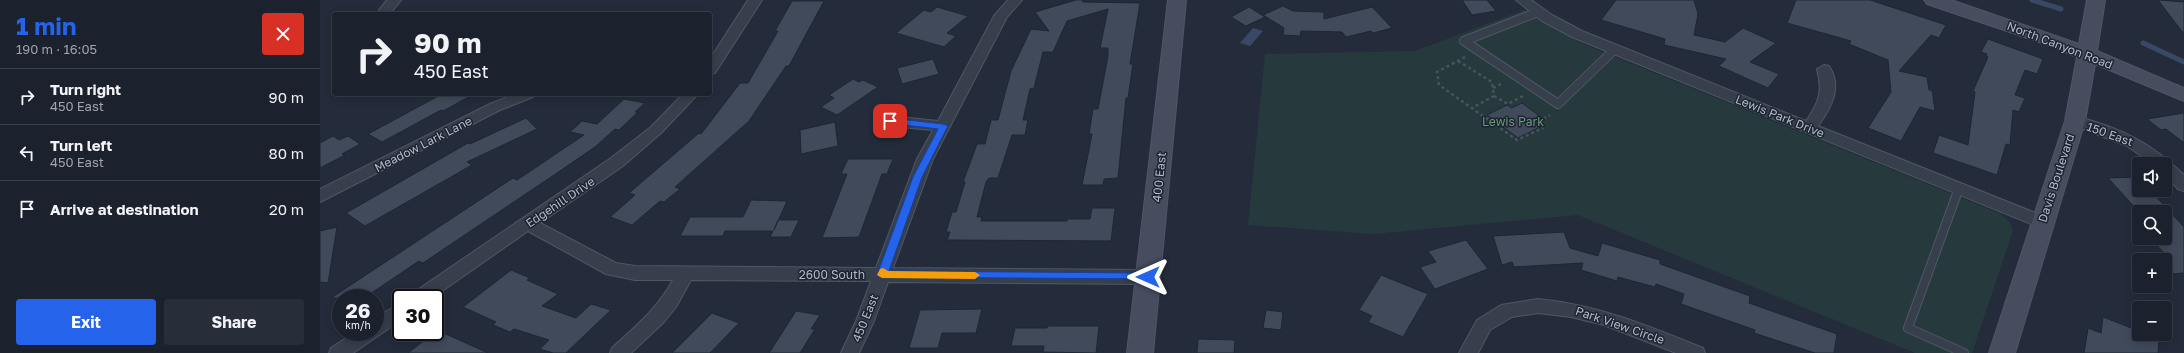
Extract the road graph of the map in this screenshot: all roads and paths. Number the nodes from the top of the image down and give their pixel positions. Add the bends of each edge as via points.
1 (394, 0) edge
2 (755, 0) edge
3 (1015, 0) edge
4 (1176, 0) edge
5 (1523, 0) edge
6 (1933, 0) edge
7 (2096, 0) edge
8 (385, 12) edge
9 (1538, 12) junction
10 (1615, 49) junction
11 (2086, 54) junction
12 (1465, 57) dead end
13 (1458, 61) junction
14 (712, 67) edge
15 (1824, 69) dead end
16 (1503, 83) dead end
17 (1493, 88) junction
18 (2184, 95) edge
19 (523, 96) edge
20 (689, 96) edge
21 (1494, 96) junction
22 (1523, 96) dead end
23 (1472, 108) junction
24 (1550, 115) dead end
25 (890, 121) dead end
26 (2075, 121) junction
27 (943, 126) junction
28 (1809, 128) junction
29 (2155, 157) edge
30 (2172, 173) edge
31 (2184, 185) edge
32 (1959, 188) junction
33 (320, 196) edge
34 (2042, 222) junction
35 (528, 224) junction
36 (686, 274) junction
37 (882, 275) junction
38 (1148, 277) junction
39 (432, 289) edge
40 (356, 341) edge
41 (338, 353) edge
42 (619, 353) edge
43 (850, 353) edge
44 (1140, 353) edge
45 (1468, 353) edge
46 (1696, 353) edge
47 (1964, 353) edge
48 (2002, 353) edge

1 - 8 street
2 - 14 street
3 - 27 street, 450 East via 1004,11
4 - 38 street, 400 East
5 - 9 street, Lewis Park Drive
6 - 11 street, North Canyon Road
7 - 11 street, Davis Boulevard
9 - 10 street, Lewis Park Drive via 1566,29
9 - 10 lane via 1464,41 1558,104
10 - 28 street, Lewis Park Drive
11 - 18 street, North Canyon Road
11 - 26 street, Davis Boulevard
12 - 13 path
13 - 17 path via 1492,82
13 - 23 path via 1437,72 1439,85
15 - 28 street via 1830,90 1827,100
16 - 17 path
17 - 21 path
19 - 33 street, Meadow Lark Lane via 495,107
20 - 35 street, Edgehill Drive via 638,146 594,180
21 - 22 path via 1508,104
21 - 23 path
23 - 24 path via 1517,140 1543,128 1541,120
25 - 27 street
26 - 29 street, 150 East via 2134,142
26 - 34 street, Davis Boulevard
27 - 37 street, 450 East via 918,177
28 - 32 street, Lewis Park Drive
30 - 31 street, 150 East
32 - 34 street, Lewis Park Drive
32 - 47 lane via 1908,328
34 - 48 street, Davis Boulevard
35 - 36 street, 2600 South via 612,269 635,273
35 - 39 street, Edgehill Drive
36 - 37 street, 2600 South
36 - 42 street via 658,317
37 - 38 street, 2600 South
37 - 43 street, 450 East
38 - 44 street, 400 East
40 - 41 street
45 - 46 street, Park View Circle via 1471,342 1479,332 1500,314 1515,309 1551,306 1588,312

